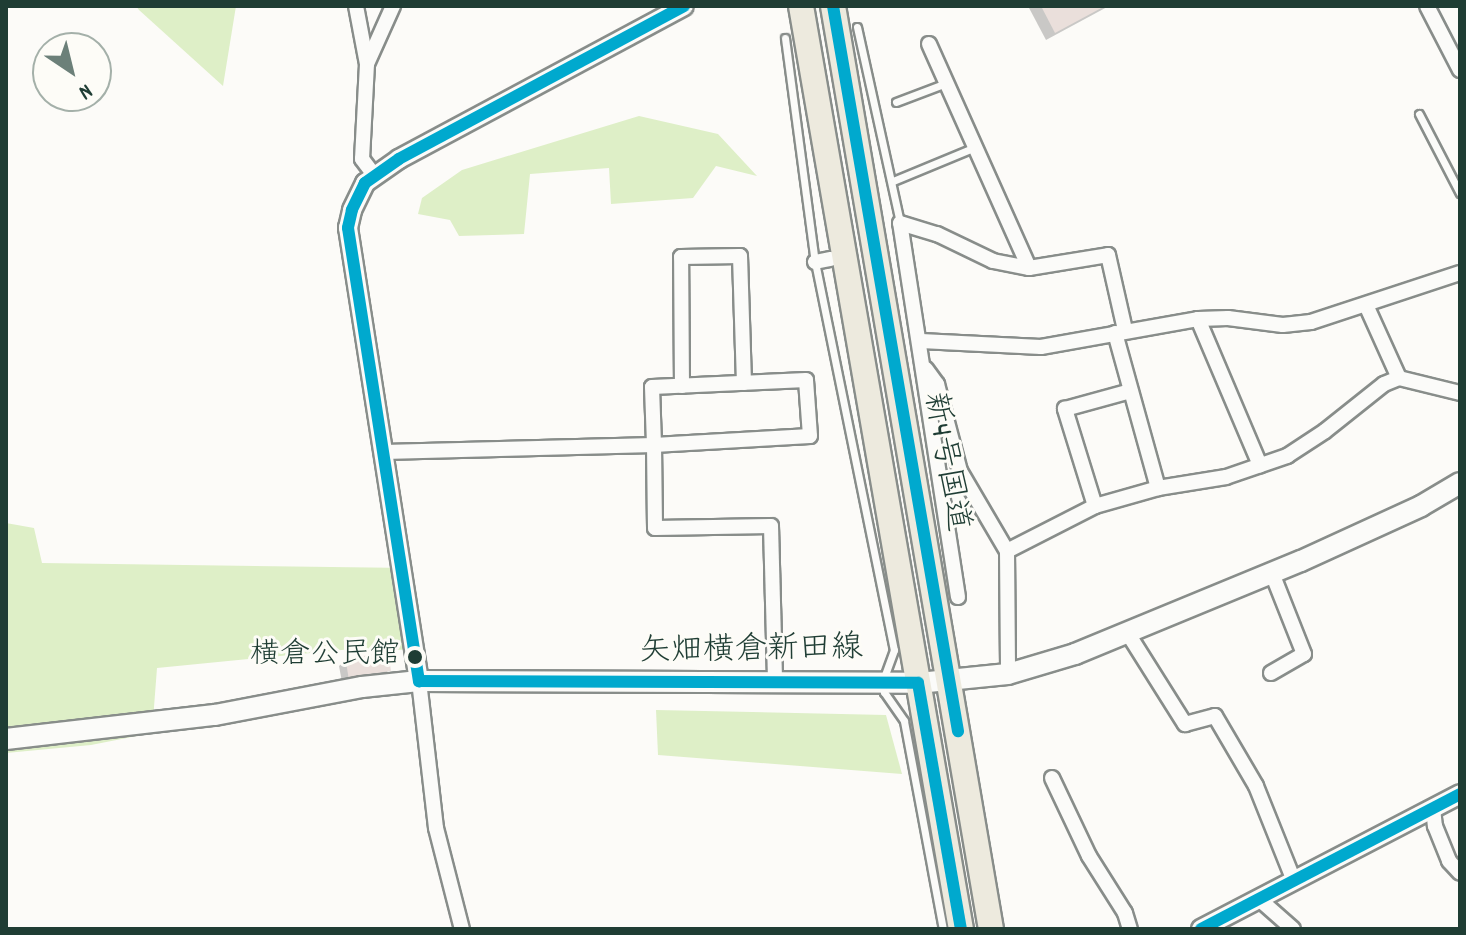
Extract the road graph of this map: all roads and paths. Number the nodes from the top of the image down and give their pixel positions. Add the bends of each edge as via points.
1 (356, 6) edge
2 (393, 6) edge
3 (684, 6) edge
4 (801, 6) edge
5 (833, 6) edge
6 (1427, 6) edge
7 (857, 27) dead end
8 (785, 38) dead end
9 (929, 44) dead end
10 (367, 64) junction
11 (1460, 70) edge
12 (946, 83) junction
13 (896, 102) dead end
14 (1419, 114) dead end
15 (973, 148) junction
16 (375, 176) junction
17 (893, 181) junction
18 (1460, 193) edge
19 (900, 223) junction
20 (905, 245) junction
21 (887, 249) dead end
22 (831, 259) dead end
23 (815, 262) junction
24 (1029, 268) junction
25 (1460, 273) edge
26 (1366, 305) junction
27 (1198, 319) junction
28 (1120, 331) junction
29 (921, 341) junction
30 (924, 367) junction
31 (1399, 378) junction
32 (744, 383) junction
33 (682, 386) junction
34 (1131, 391) junction
35 (1460, 393) edge
36 (654, 445) junction
37 (384, 452) junction
38 (1260, 465) junction
39 (1460, 483) edge
40 (1158, 488) junction
41 (1095, 506) junction
42 (1007, 551) junction
43 (1272, 573) junction
44 (958, 597) dead end
45 (1127, 632) junction
46 (1271, 673) dead end
47 (1008, 674) junction
48 (419, 681) junction
49 (883, 681) junction
50 (949, 681) junction
51 (775, 683) junction
52 (918, 683) junction
53 (6, 739) edge
54 (1052, 778) dead end
55 (1460, 794) edge
56 (1433, 808) junction
57 (1460, 873) edge
58 (1294, 881) junction
59 (1259, 899) junction
60 (1223, 924) edge
61 (462, 929) edge
62 (943, 929) edge
63 (961, 929) edge
64 (991, 929) edge
65 (1130, 929) edge
66 (1201, 929) edge
67 (1293, 929) edge

1 - 10 street
2 - 10 street
3 - 16 street
4 - 52 highway, 新4号国道
5 - 50 highway, 新4号国道
6 - 11 street
7 - 17 lane
8 - 23 lane
9 - 12 street
10 - 16 street via 362,159
12 - 13 lane
12 - 15 street
14 - 18 lane
15 - 17 lane
15 - 24 street
16 - 37 street via 365,183 348,228
17 - 19 lane
19 - 20 street
19 - 24 street via 993,261
20 - 21 street
20 - 29 street
22 - 23 street
23 - 49 lane via 894,650
24 - 28 street via 1108,255
25 - 26 street
26 - 27 street via 1283,325
26 - 31 street
27 - 28 street
27 - 38 street
28 - 29 street via 1041,347
28 - 34 street
29 - 30 street
30 - 42 street via 937,384 960,471
30 - 44 street
31 - 35 street
31 - 38 street via 1287,456
32 - 33 street
32 - 33 street via 740,256 681,257
32 - 36 street via 806,380 810,436
33 - 36 street via 652,387
34 - 40 street
34 - 41 street via 1065,409
36 - 37 street
36 - 51 street via 655,528 771,526
37 - 48 street
38 - 40 street via 1226,477
39 - 43 main road, 矢畑横倉新田線 via 1407,513
40 - 41 street
41 - 42 street
42 - 47 street
43 - 45 main road, 矢畑横倉新田線
43 - 46 street via 1304,654
45 - 47 main road, 矢畑横倉新田線
45 - 58 street via 1185,724 1215,716 1256,786
47 - 50 main road, 矢畑横倉新田線
48 - 51 main road, 矢畑横倉新田線
48 - 53 main road, 矢畑横倉新田線 via 215,715
48 - 61 street via 436,828
49 - 51 main road, 矢畑横倉新田線
49 - 52 main road, 矢畑横倉新田線
49 - 62 lane via 884,692 904,721
50 - 52 main road, 矢畑横倉新田線
50 - 64 highway, 新4号国道
52 - 63 highway, 新4号国道
54 - 65 street
55 - 56 street
56 - 57 street via 1449,861
56 - 58 street
58 - 59 street
59 - 60 street
59 - 67 street
60 - 66 street

